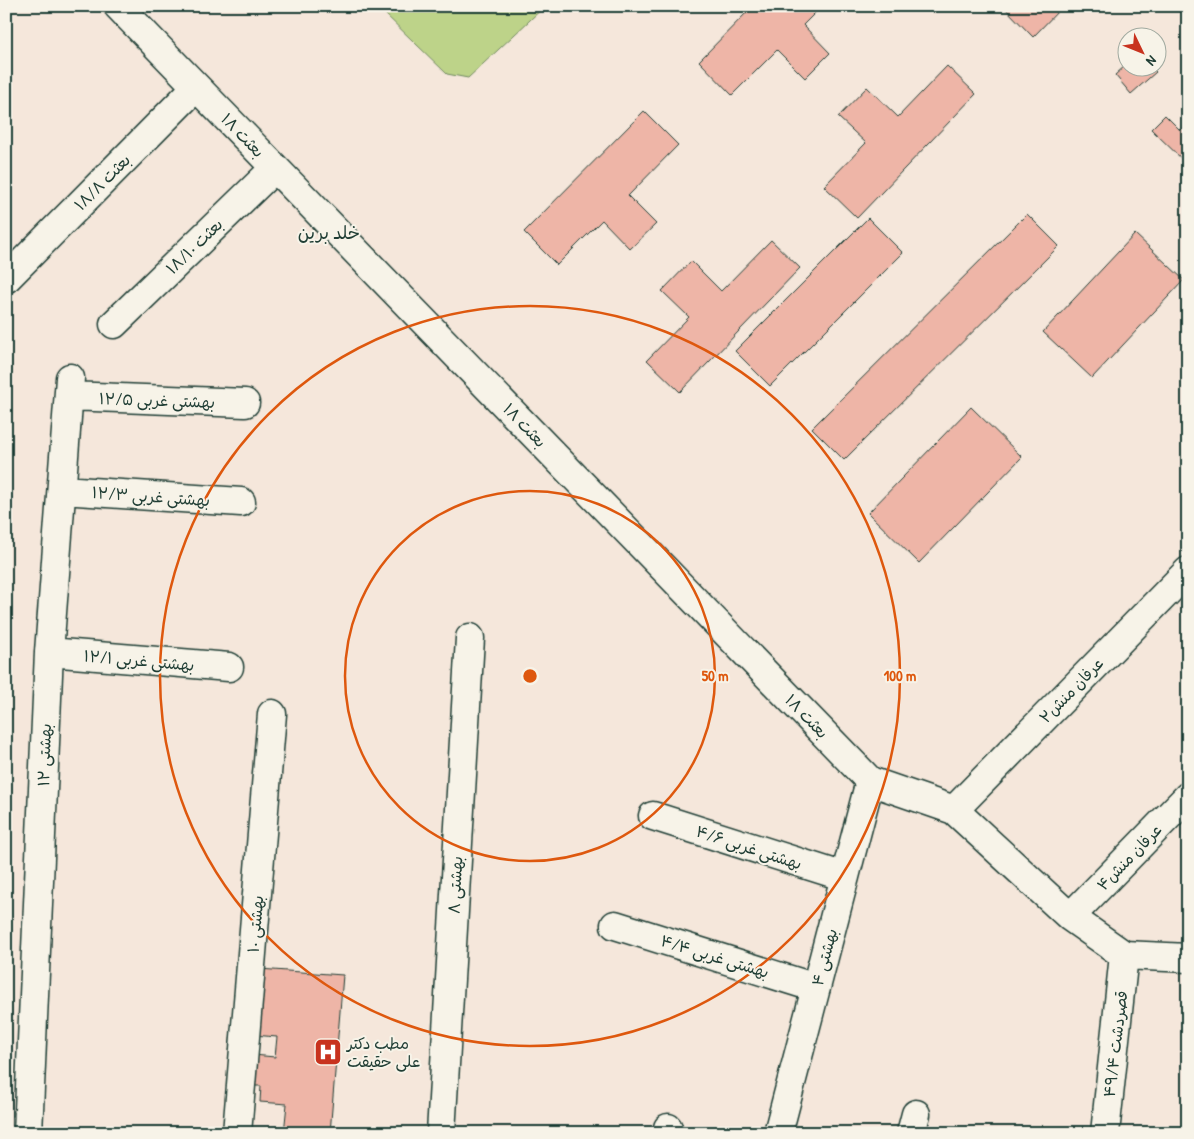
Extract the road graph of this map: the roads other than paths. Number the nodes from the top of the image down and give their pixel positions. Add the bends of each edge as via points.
1 (118, 6) edge
2 (196, 87) junction
3 (275, 168) junction
4 (7, 278) edge
5 (114, 324) dead end
6 (70, 387) joint
7 (245, 403) dead end
8 (62, 490) junction
9 (240, 502) dead end
10 (1188, 570) edge
11 (470, 638) dead end
12 (49, 652) junction
13 (229, 667) dead end
14 (272, 714) dead end
15 (870, 781) junction
16 (1188, 796) edge
17 (954, 810) junction
18 (653, 816) dead end
19 (845, 877) junction
20 (1070, 917) junction
21 (615, 925) dead end
22 (1124, 955) junction
23 (1188, 958) edge
24 (816, 988) junction
25 (28, 1133) edge
26 (237, 1133) edge
27 (441, 1133) edge
28 (778, 1133) edge
29 (1105, 1133) edge

1 - 2 street, بعثت ۱۸
2 - 3 street, بعثت ۱۸
2 - 4 street, ۱۸/۸ بعثت
3 - 5 street, ۱۸/۱۰ بعثت
3 - 15 street, بعثت ۱۸
6 - 7 street, ۱۲/۵ بهشتی غربی
6 - 8 street, ۱۲ بهشتی
8 - 9 street, ۱۲/۳ بهشتی غربی
8 - 12 street, ۱۲ بهشتی
10 - 17 street, عرفان منش۲
11 - 27 street, ۸ بهشتی
12 - 13 street, ۱۲/۱ بهشتی غربی
12 - 25 street, ۱۲ بهشتی
14 - 26 street, ۱۰ بهشتی
15 - 17 street, بعثت ۱۸
15 - 19 street, ۴ بهشتی
16 - 20 street, عرفان منش۴
17 - 20 street
18 - 19 street, ۴/۶ بهشتی غربی
19 - 24 street, ۴ بهشتی
20 - 22 street
21 - 24 street, ۴/۴ بهشتی غربی
22 - 23 street
22 - 29 street, قصردشت ۴۹/۴
24 - 28 street, ۴ بهشتی

